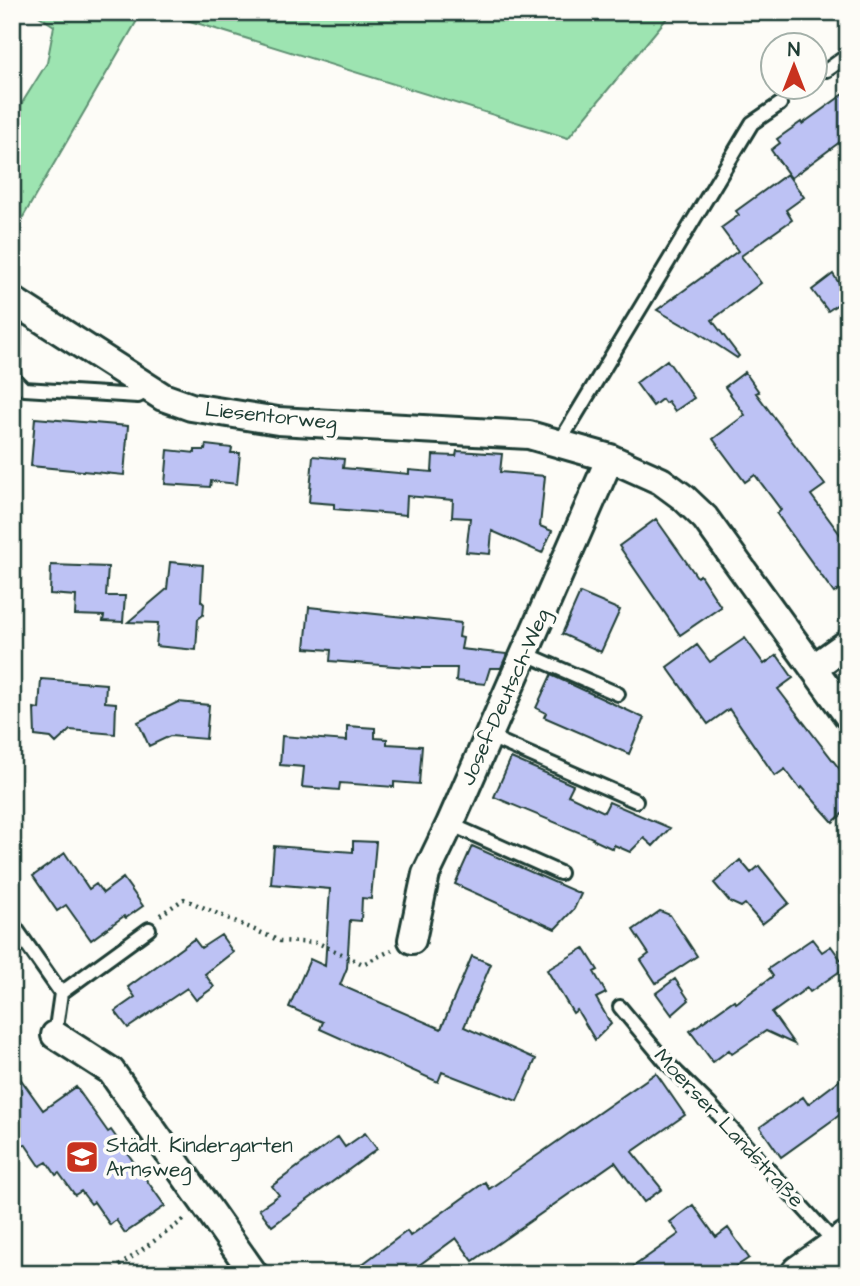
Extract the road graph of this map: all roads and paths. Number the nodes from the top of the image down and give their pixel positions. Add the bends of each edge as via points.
1 (848, 55) edge
2 (828, 69) edge
3 (780, 104) dead end
4 (18, 304) edge
5 (150, 388) junction
6 (559, 443) junction
7 (610, 458) junction
8 (848, 643) edge
9 (524, 653) junction
10 (813, 668) junction
11 (618, 694) dead end
12 (848, 716) edge
13 (487, 736) junction
14 (636, 801) dead end
15 (450, 824) junction
16 (561, 873) dead end
17 (12, 923) edge
18 (149, 929) joint
19 (412, 940) joint
20 (61, 993) junction
21 (620, 1007) dead end
22 (55, 1035) joint
23 (206, 1204) junction
24 (843, 1244) edge
25 (108, 1274) edge
26 (254, 1274) edge
27 (800, 1274) edge

1 - 2 lane
3 - 6 lane via 752,123
4 - 5 street, Liesentorweg
4 - 5 lane via 13,368 14,379 24,388 138,396
5 - 6 street, Liesentorweg via 191,407 278,421 506,433
6 - 7 street, Liesentorweg
7 - 9 street, Josef-Deutsch-Weg
7 - 10 street, Liesentorweg via 661,481 705,517
8 - 10 street
9 - 11 lane
9 - 13 street, Josef-Deutsch-Weg
10 - 12 street, Liesentorweg
13 - 14 lane
13 - 15 street, Josef-Deutsch-Weg
15 - 16 lane
15 - 19 street, Josef-Deutsch-Weg via 426,874
17 - 20 lane
18 - 19 path via 152,921 184,899 280,941 318,943 363,964
18 - 20 lane
20 - 22 lane
21 - 24 lane, Moerser Landstraße via 665,1061
22 - 23 street via 111,1071
23 - 25 path
23 - 26 street
24 - 27 main road, Moerser Landstraße

